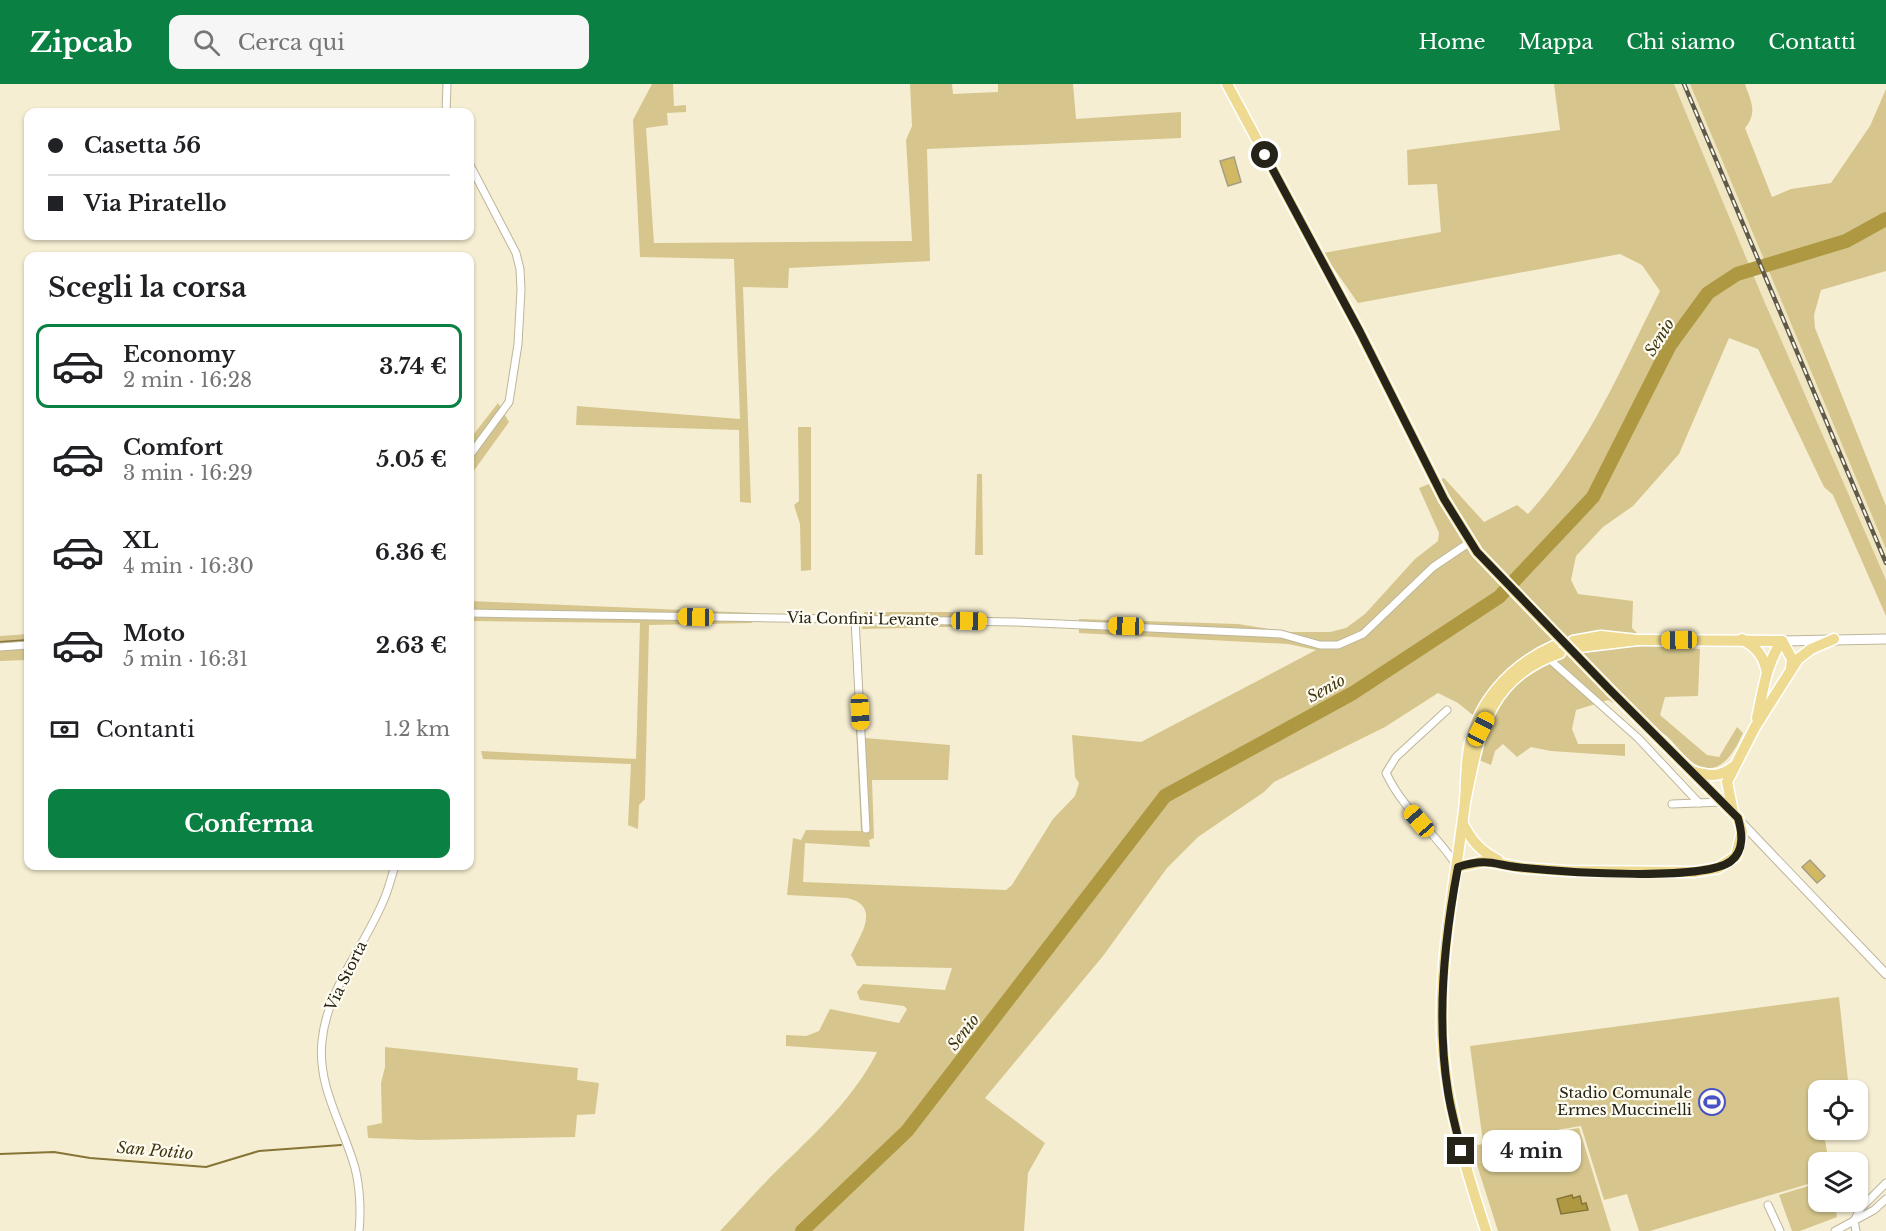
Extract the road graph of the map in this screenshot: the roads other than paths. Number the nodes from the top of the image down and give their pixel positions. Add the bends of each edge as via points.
1 (447, 84) edge
2 (1227, 84) edge
3 (446, 108) edge
4 (474, 173) edge
5 (474, 450) edge
6 (1474, 547) junction
7 (474, 613) edge
8 (855, 619) junction
9 (1742, 639) junction
10 (1834, 639) junction
11 (1886, 639) edge
12 (1782, 640) junction
13 (1577, 644) dead end
14 (24, 645) edge
15 (0, 646) edge
16 (1548, 658) junction
17 (1791, 670) junction
18 (1767, 674) junction
19 (1447, 710) dead end
20 (1755, 727) junction
21 (1735, 765) junction
22 (1690, 770) junction
23 (1465, 802) junction
24 (1722, 802) junction
25 (1699, 803) junction
26 (1672, 804) dead end
27 (1736, 817) junction
28 (1463, 824) junction
29 (866, 829) dead end
30 (1506, 864) junction
31 (1458, 867) junction
32 (394, 870) edge
33 (1886, 974) edge
34 (1886, 1183) edge
35 (1886, 1199) edge
36 (1768, 1205) dead end
37 (1854, 1221) junction
38 (359, 1231) edge
39 (1486, 1231) edge
40 (1779, 1231) edge
41 (1835, 1231) edge
42 (1856, 1231) edge

1 - 3 street
2 - 6 main road via 1444,499
4 - 5 street via 516,253 521,290 509,402
6 - 8 street, Via Confini Levante via 1433,567 1363,634 1338,645 1320,645 1281,634
6 - 22 main road, bridge
7 - 8 street, Via Confini Levante
8 - 29 street
9 - 12 main road
9 - 13 main road
9 - 18 main road via 1755,647 1765,661
10 - 11 main road
10 - 12 main road
10 - 17 main road via 1811,649
12 - 17 main road via 1792,659
12 - 18 main road
14 - 15 street
16 - 23 main road via 1514,680 1492,708 1481,729
16 - 23 main road via 1557,650 1532,657 1505,678 1481,712 1468,754
16 - 25 street via 1638,738
17 - 20 main road
18 - 20 main road
19 - 31 street via 1396,757 1386,773 1398,797
20 - 21 main road
21 - 22 main road via 1710,777
21 - 27 main road via 1727,782
22 - 24 main road
23 - 28 main road
24 - 25 street
24 - 27 main road
25 - 26 street
27 - 30 main road via 1742,832 1740,846 1736,856 1718,868 1635,872
27 - 33 street
28 - 30 main road via 1472,842
28 - 31 main road
30 - 31 main road via 1485,861
31 - 39 main road via 1443,985 1442,1035 1448,1092 1466,1170
32 - 38 street, Via Storta via 383,904 337,988 322,1043 325,1087 355,1169
34 - 37 street via 1861,1208
35 - 37 street
36 - 40 street
37 - 41 street
37 - 42 street

